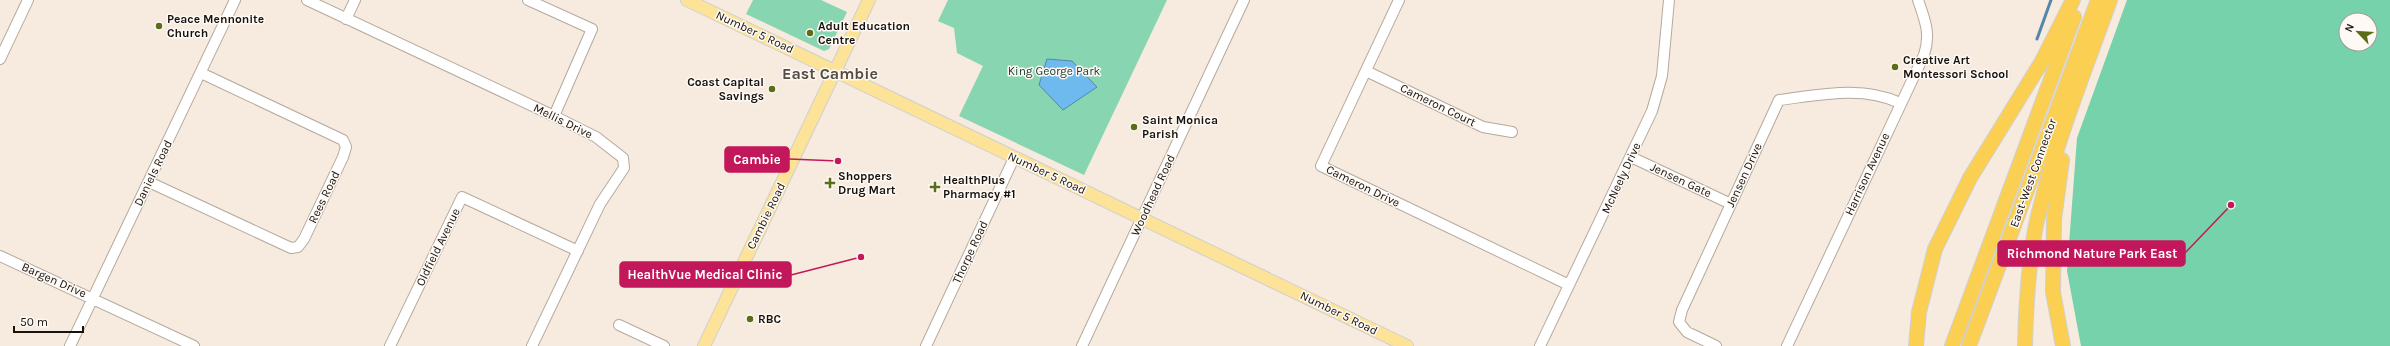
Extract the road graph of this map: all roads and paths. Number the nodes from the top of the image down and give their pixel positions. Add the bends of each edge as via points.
1 (28, 0) edge
2 (235, 0) edge
3 (307, 0) edge
4 (355, 0) edge
5 (528, 0) edge
6 (687, 0) edge
7 (869, 0) edge
8 (1244, 0) edge
9 (1399, 0) edge
10 (1670, 0) edge
11 (1918, 0) edge
12 (2072, 0) edge
13 (2080, 0) edge
14 (2098, 0) edge
15 (2110, 0) edge
16 (346, 19) junction
17 (0, 59) edge
18 (836, 71) junction
19 (1366, 71) junction
20 (201, 73) junction
21 (1900, 103) junction
22 (2071, 110) junction
23 (554, 116) junction
24 (1512, 132) dead end
25 (1631, 157) junction
26 (1014, 158) junction
27 (149, 182) junction
28 (1731, 204) junction
29 (1142, 218) junction
30 (578, 251) junction
31 (0, 256) edge
32 (1569, 285) junction
33 (93, 298) junction
34 (619, 326) dead end
35 (1389, 342) edge
36 (70, 346) edge
37 (194, 346) edge
38 (390, 346) edge
39 (532, 346) edge
40 (664, 346) edge
41 (704, 346) edge
42 (926, 346) edge
43 (1082, 346) edge
44 (1407, 346) edge
45 (1540, 346) edge
46 (1716, 346) edge
47 (1787, 346) edge
48 (1916, 346) edge
49 (1952, 346) edge
50 (1969, 346) edge
51 (2025, 346) edge
52 (2062, 346) edge

1 - 17 street
2 - 20 street, Daniels Road
3 - 16 street, Mellis Drive
4 - 16 street
5 - 23 street via 592,29
6 - 18 main road, Number 5 Road
7 - 18 main road, Cambie Road
8 - 29 street, Woodhead Road
9 - 19 street, Cameron Drive
10 - 25 street, McNeely Drive via 1662,76 1652,111
11 - 21 street, Harrison Avenue via 1928,27 1928,43
12 - 48 highway via 2041,63 1970,178 1935,249 1919,312
13 - 49 highway, East-West Connector
14 - 50 highway, East-West Connector
15 - 22 highway
16 - 23 street, Mellis Drive
18 - 26 main road, Number 5 Road
18 - 41 main road, Cambie Road
19 - 24 street, Cameron Court via 1483,127
19 - 32 street, Cameron Drive via 1321,166
20 - 27 street, Daniels Road
20 - 27 street, Rees Road via 343,140 346,147 343,157 304,239 298,246 291,248
21 - 28 street, Jensen Drive via 1884,95 1841,93 1779,100
21 - 47 street, Harrison Avenue
22 - 51 highway via 2049,175 2036,226 2028,278
22 - 52 highway via 2058,178 2054,220 2053,292
23 - 30 street, Mellis Drive via 602,140 620,153 625,164 600,204
25 - 28 street, Jensen Gate
25 - 32 street, McNeely Drive
26 - 29 main road, Number 5 Road
26 - 42 street, Thorpe Road
27 - 33 street, Daniels Road
28 - 46 street, Jensen Drive via 1678,322 1687,332
29 - 35 main road, Number 5 Road
29 - 43 street, Woodhead Road
30 - 38 street, Oldfield Avenue via 462,197
30 - 39 street, Mellis Drive
31 - 33 street, Bargen Drive
32 - 45 street, McNeely Drive
33 - 36 street, Daniels Road
33 - 37 street, Bargen Drive
34 - 40 street
35 - 44 main road, Number 5 Road

